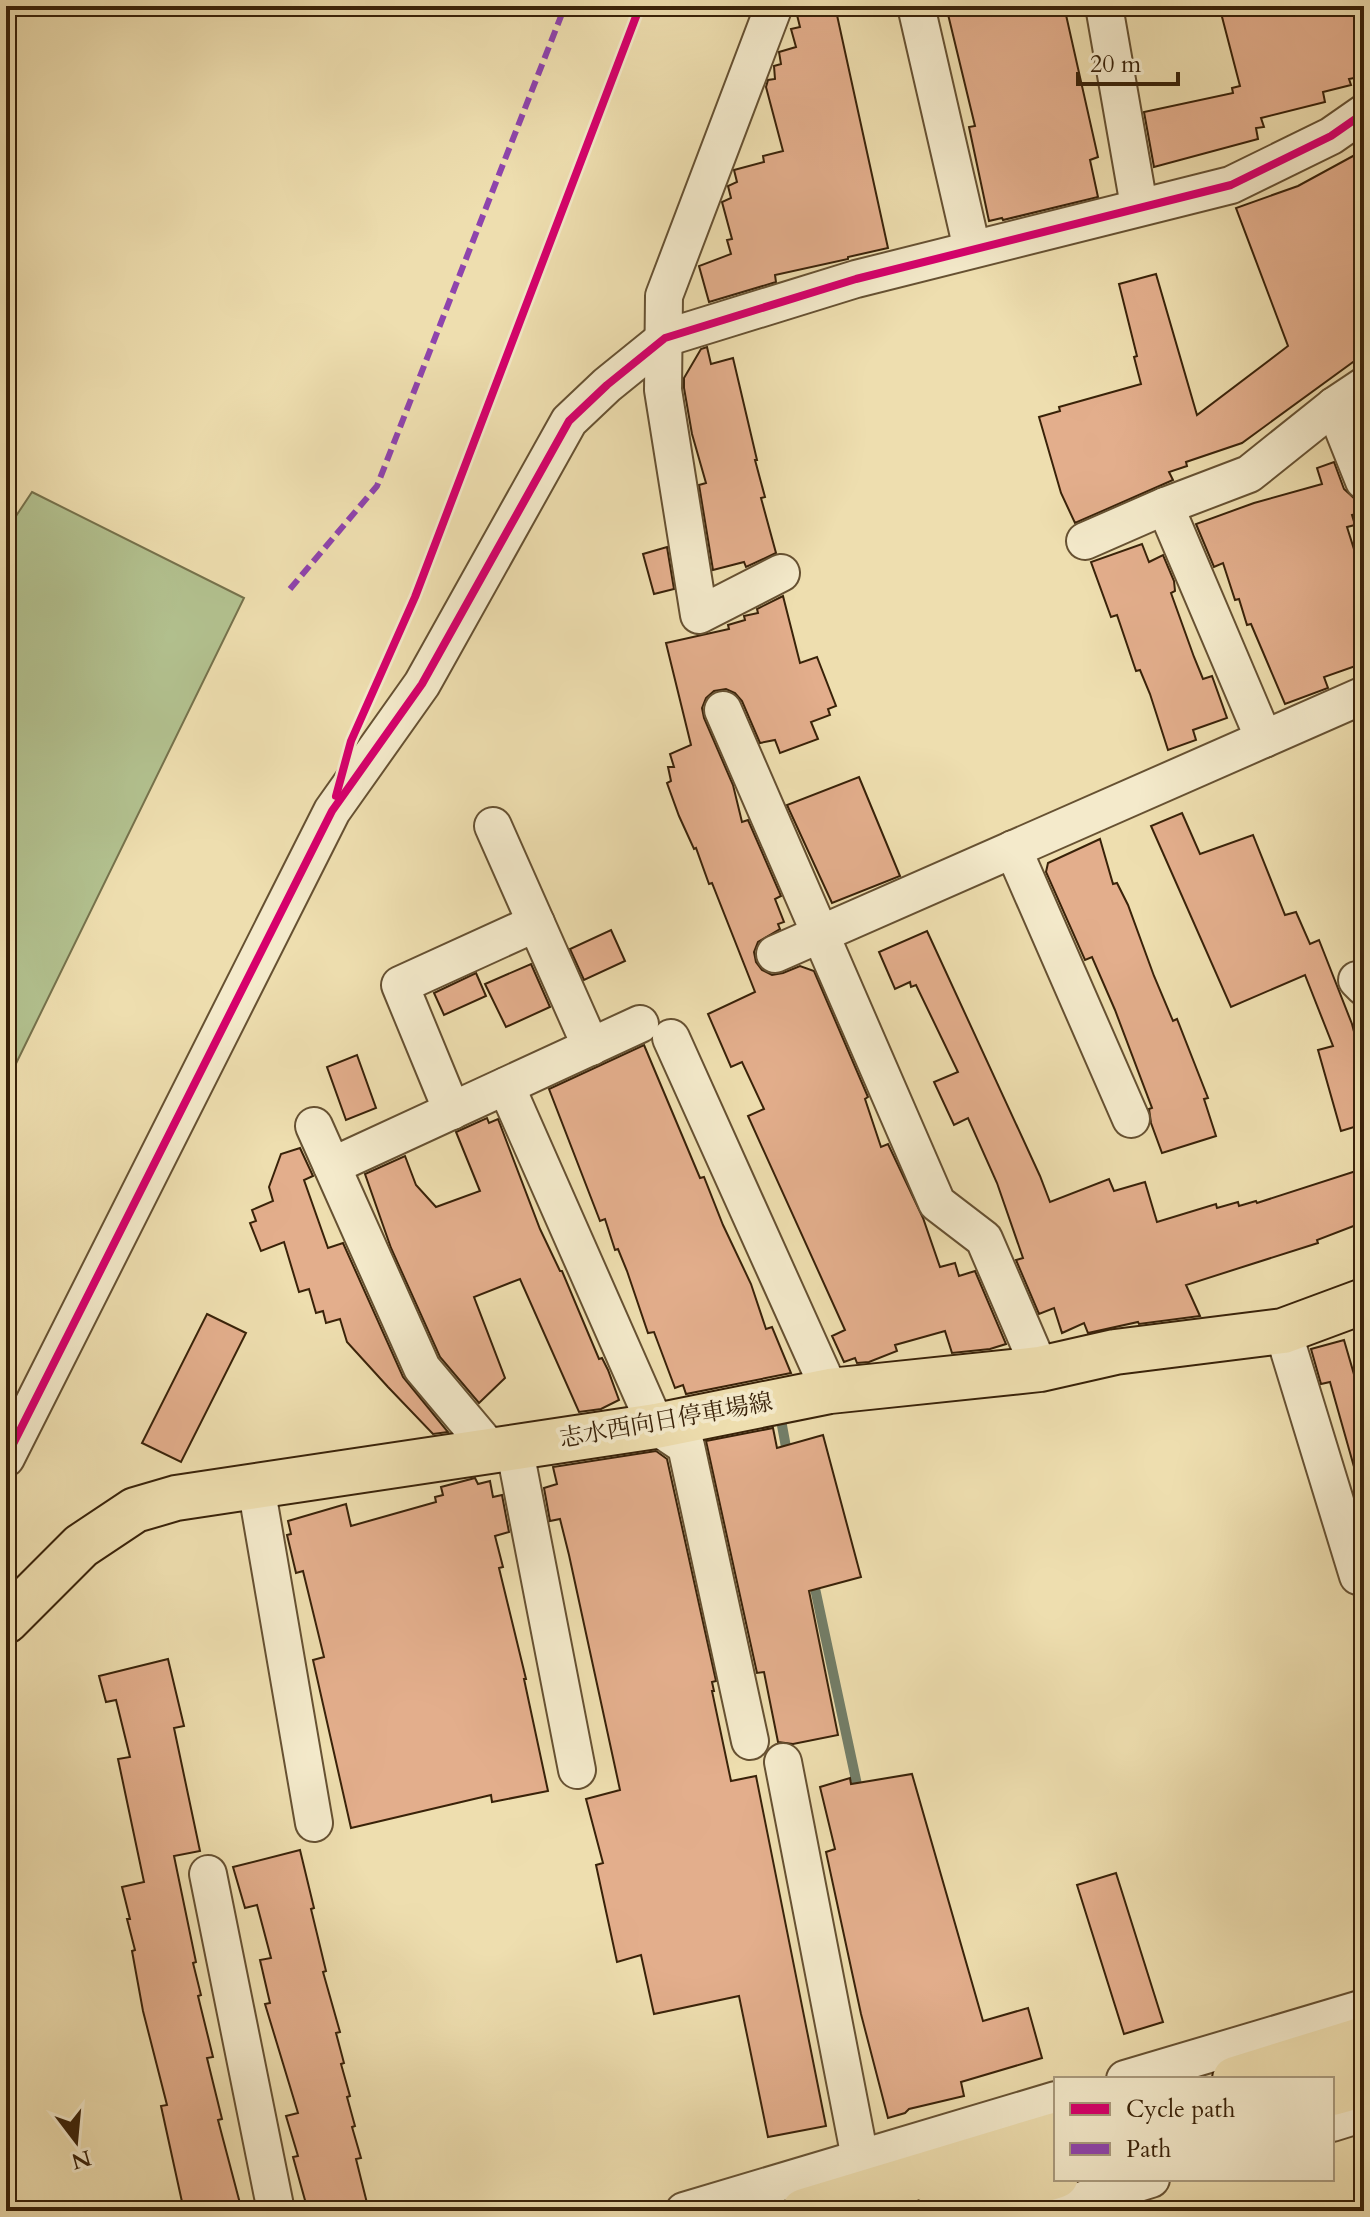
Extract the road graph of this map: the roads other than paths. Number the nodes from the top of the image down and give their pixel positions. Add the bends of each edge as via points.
1 (774, 6) edge
2 (916, 6) edge
3 (1104, 6) edge
4 (1364, 113) edge
5 (1139, 206) junction
6 (972, 249) junction
7 (665, 338) junction
8 (1364, 386) edge
9 (1334, 406) junction
10 (1364, 481) edge
11 (1165, 506) junction
12 (1085, 541) dead end
13 (781, 573) dead end
14 (1364, 695) edge
15 (723, 710) dead end
16 (1264, 739) junction
17 (493, 826) dead end
18 (1013, 849) junction
19 (536, 923) junction
20 (821, 934) junction
21 (775, 954) dead end
22 (591, 1047) junction
23 (506, 1086) junction
24 (452, 1111) junction
25 (1131, 1119) dead end
26 (314, 1126) dead end
27 (332, 1166) junction
28 (1364, 1301) edge
29 (1283, 1331) junction
30 (1040, 1369) junction
31 (830, 1391) junction
32 (656, 1426) junction
33 (502, 1447) junction
34 (6, 1458) edge
35 (256, 1486) junction
36 (1358, 1576) dead end
37 (6, 1621) edge
38 (750, 1741) dead end
39 (783, 1762) dead end
40 (577, 1770) dead end
41 (314, 1823) dead end
42 (208, 1874) dead end
43 (1364, 2008) edge
44 (1364, 2039) edge
45 (1132, 2077) edge
46 (1241, 2077) edge
47 (1364, 2084) edge
48 (1334, 2092) edge
49 (1054, 2101) edge
50 (1364, 2113) edge
51 (1334, 2122) edge
52 (1054, 2136) edge
53 (860, 2158) junction
54 (1143, 2181) edge
55 (953, 2193) edge
56 (1061, 2201) edge
57 (276, 2211) edge
58 (684, 2211) edge
59 (804, 2211) edge

1 - 7 street via 664,296
2 - 6 street
3 - 5 street
4 - 5 street via 1331,136 1231,185
5 - 6 street
6 - 7 street
7 - 13 street via 663,390 699,615
7 - 34 street via 569,421 422,684 332,811
8 - 9 street
9 - 10 street
9 - 11 street via 1249,474
11 - 12 street
11 - 16 street
14 - 16 street
15 - 20 street
16 - 18 street
17 - 19 street
18 - 20 street
18 - 25 street
19 - 22 street
19 - 24 street via 400,985
20 - 21 street
20 - 30 street via 937,1203 984,1239
22 - 23 street
22 - 31 street via 655,1031
23 - 24 street
23 - 32 street
24 - 27 street
26 - 27 street
27 - 33 street via 422,1368
28 - 29 main road, 志水西向日停車場線
29 - 30 main road, 志水西向日停車場線 via 1115,1352
29 - 36 street
30 - 31 main road, 志水西向日停車場線
31 - 32 main road, 志水西向日停車場線
32 - 33 main road, 志水西向日停車場線
32 - 38 street via 686,1446
33 - 35 main road, 志水西向日停車場線
33 - 40 street
35 - 37 main road, 志水西向日停車場線 via 135,1510 81,1546
35 - 41 street
39 - 53 street
42 - 57 street
43 - 45 street
44 - 46 main road
47 - 48 main road
49 - 53 street
50 - 51 street
52 - 55 main road
53 - 58 street
54 - 56 street
55 - 56 main road
55 - 59 main road

